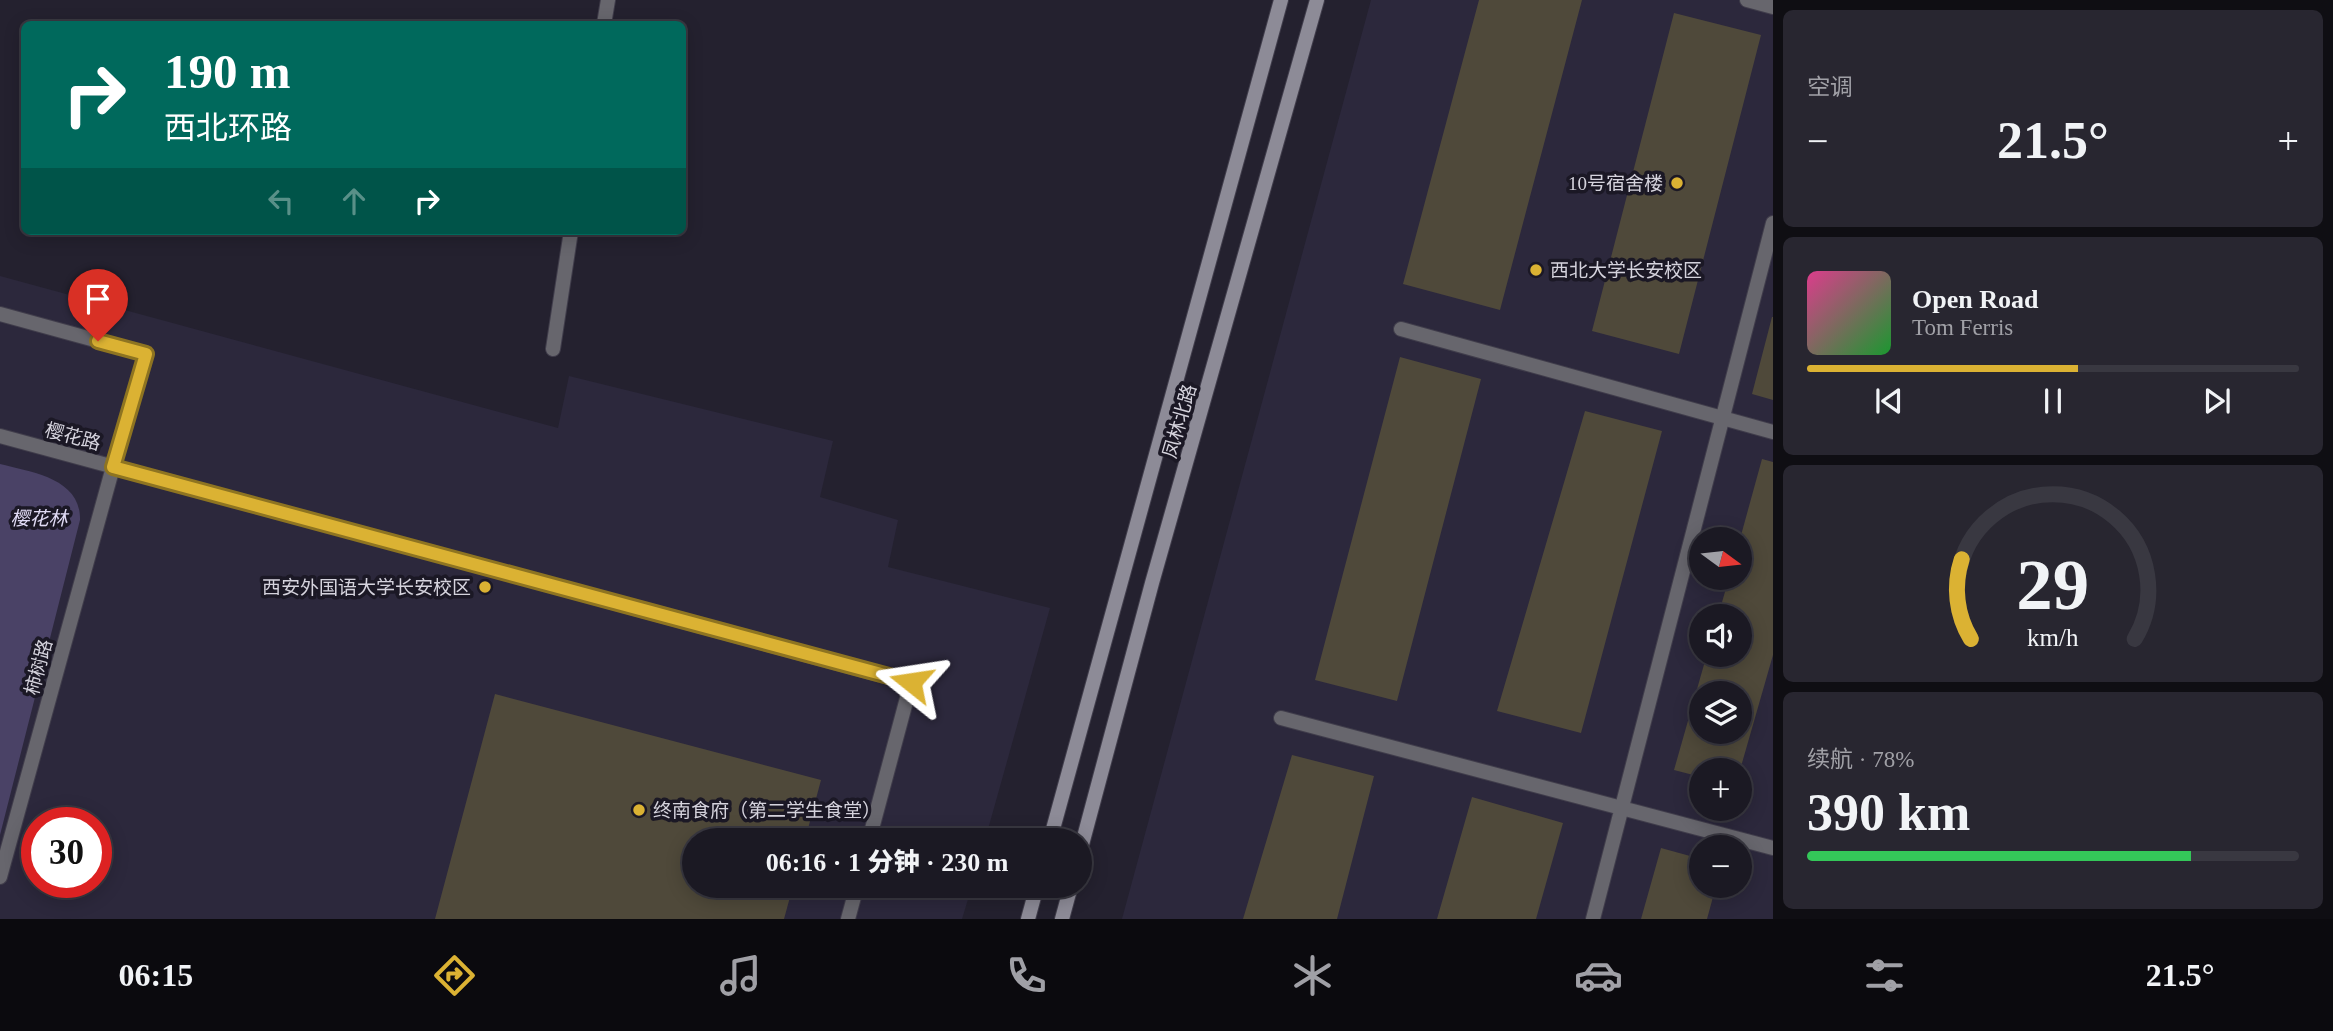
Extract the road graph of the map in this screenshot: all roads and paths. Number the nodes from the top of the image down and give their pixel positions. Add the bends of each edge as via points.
1 (608, 0) edge
2 (1281, 0) edge
3 (1317, 0) edge
4 (1747, 0) edge
5 (1773, 7) edge
6 (604, 21) edge
7 (1773, 223) edge
8 (570, 235) edge
9 (0, 314) edge
10 (1401, 329) dead end
11 (553, 349) dead end
12 (1723, 418) junction
13 (1773, 432) edge
14 (0, 436) edge
15 (113, 467) junction
16 (1281, 718) dead end
17 (1622, 809) junction
18 (872, 828) edge
19 (1053, 828) edge
20 (1086, 828) edge
21 (1773, 848) edge
22 (0, 877) edge
23 (854, 898) edge
24 (1034, 898) edge
25 (1068, 898) edge
26 (849, 919) edge
27 (1028, 919) edge
28 (1062, 919) edge
29 (1592, 919) edge

1 - 6 street
2 - 19 street, 凤林北路
3 - 20 street, 凤林北路
4 - 5 street
7 - 12 street
8 - 11 street
9 - 15 street, 柿树路 via 146,354
10 - 12 street
12 - 13 street
12 - 17 street
14 - 15 street, 樱花路
15 - 18 street, 樱花路 via 911,682
15 - 22 street, 柿树路
16 - 17 street
17 - 21 street
17 - 29 street
23 - 26 street
24 - 27 street
25 - 28 street

